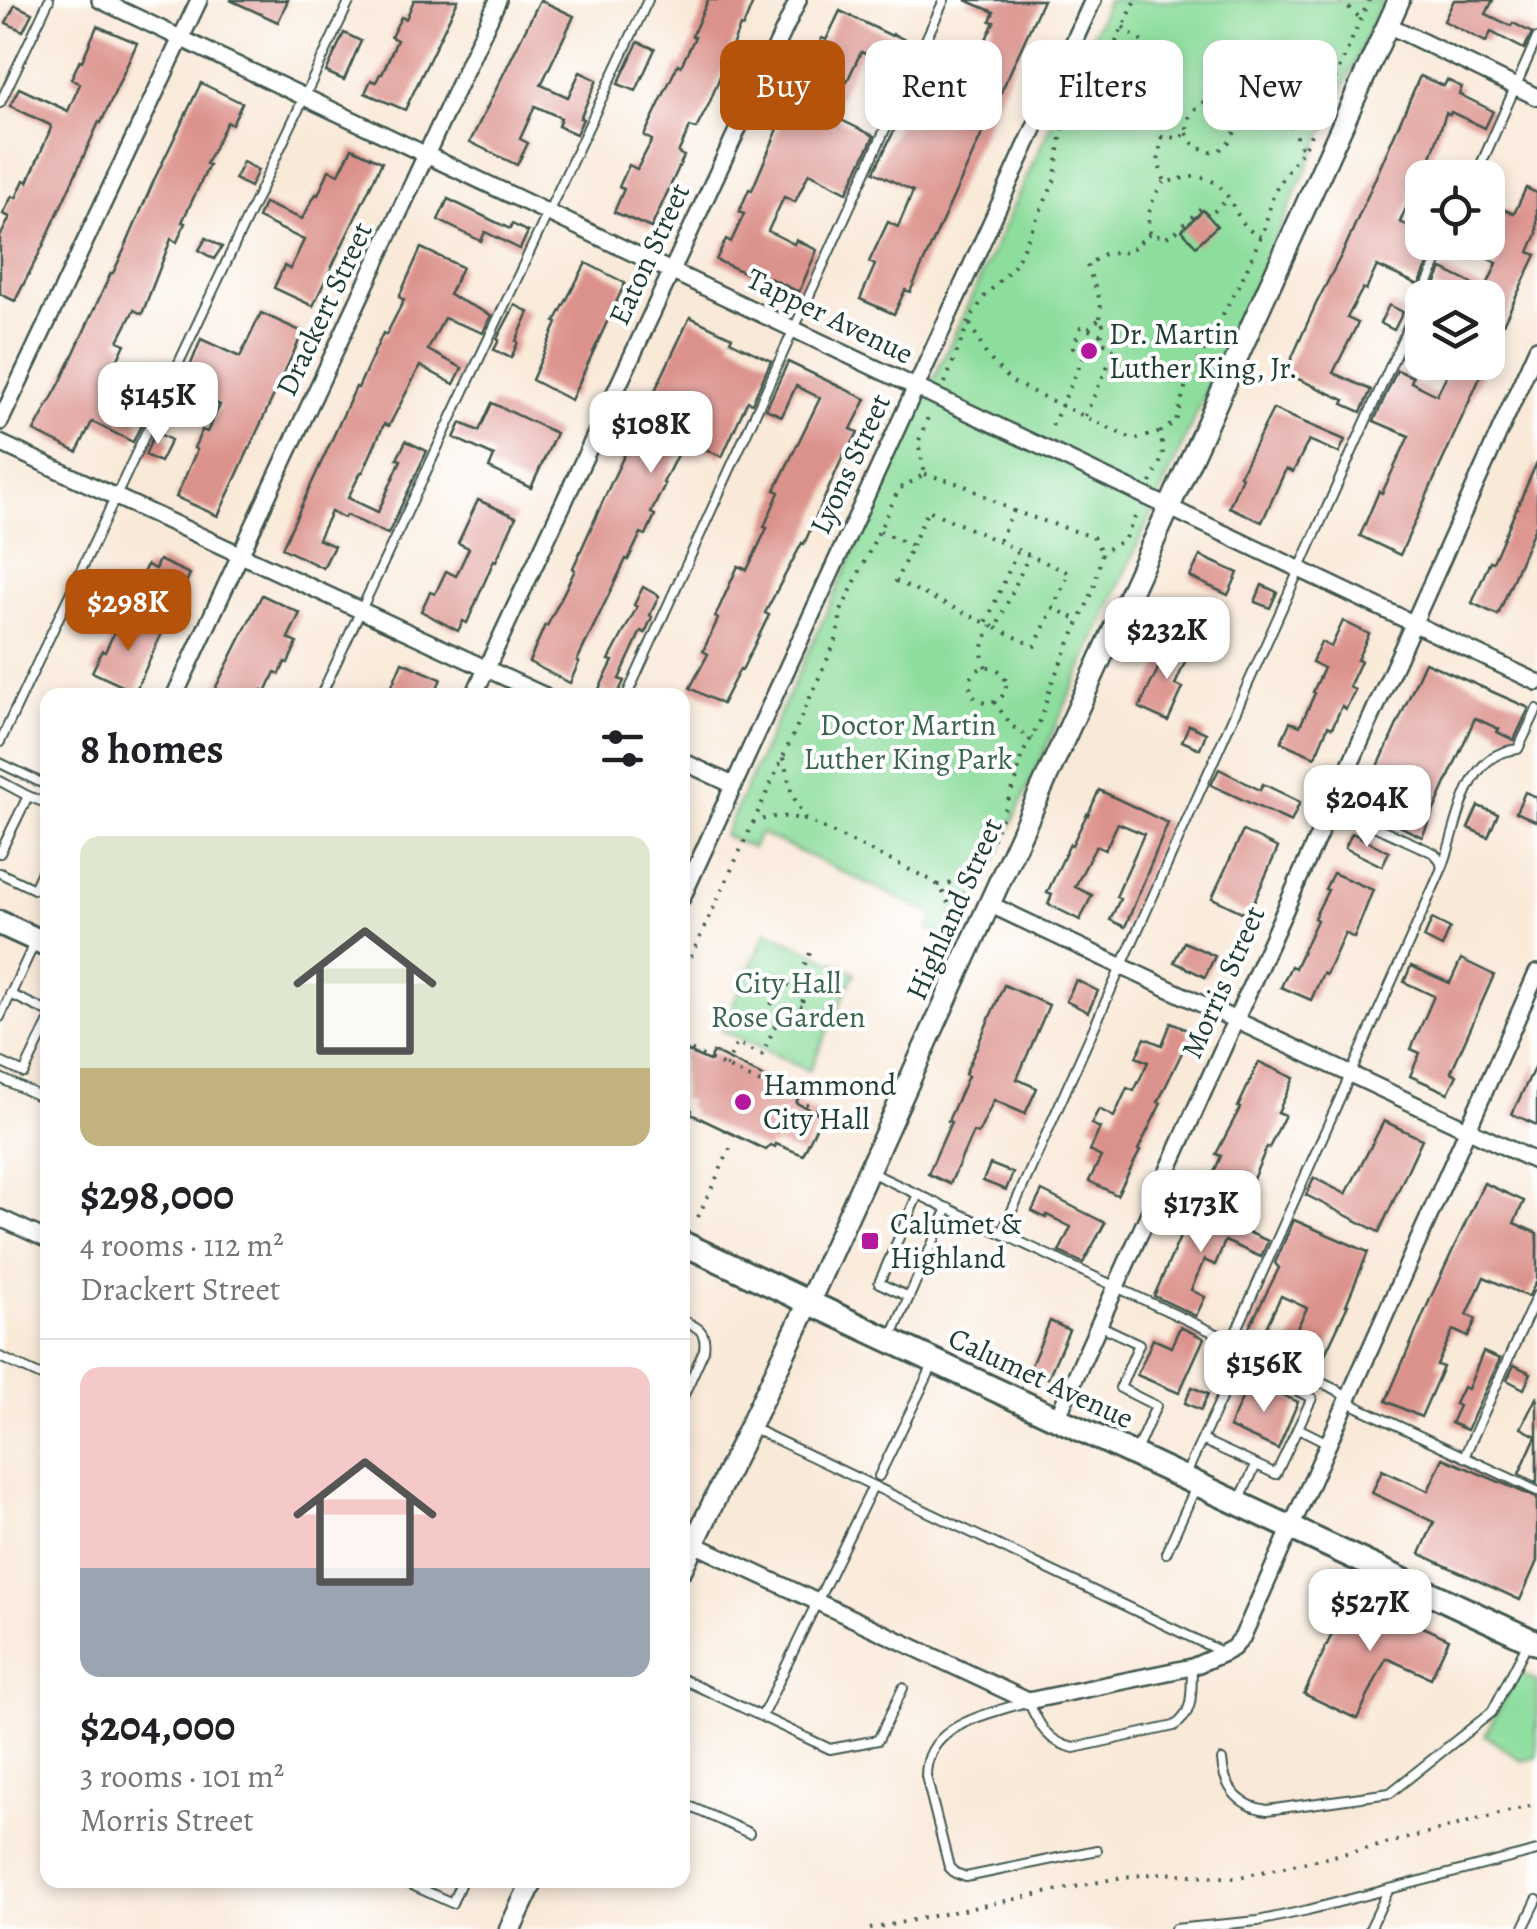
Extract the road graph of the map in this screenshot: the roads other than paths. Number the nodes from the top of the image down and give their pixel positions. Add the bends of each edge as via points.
1 (49, 0) edge
2 (100, 0) edge
3 (199, 0) edge
4 (350, 0) edge
5 (498, 0) edge
6 (648, 0) edge
7 (798, 0) edge
8 (944, 0) edge
9 (1093, 0) edge
10 (1399, 0) edge
11 (1388, 25) junction
12 (180, 38) junction
13 (1537, 38) edge
14 (1516, 86) junction
15 (1537, 96) edge
16 (305, 97) junction
17 (0, 104) edge
18 (426, 155) junction
19 (1483, 160) edge
20 (548, 212) junction
21 (1438, 260) edge
22 (672, 270) junction
23 (793, 328) junction
24 (1537, 348) edge
25 (916, 387) junction
26 (0, 422) edge
27 (0, 443) edge
28 (117, 497) junction
29 (1168, 506) junction
30 (241, 554) junction
31 (1300, 568) junction
32 (361, 610) junction
33 (1415, 622) junction
34 (486, 668) junction
35 (1537, 682) edge
36 (177, 688) edge
37 (324, 688) edge
38 (477, 688) edge
39 (527, 688) edge
40 (629, 688) edge
41 (1537, 710) edge
42 (0, 742) edge
43 (0, 764) edge
44 (690, 765) edge
45 (0, 781) edge
46 (40, 782) edge
47 (733, 785) junction
48 (28, 796) junction
49 (40, 801) edge
50 (1332, 807) junction
51 (0, 853) edge
52 (1442, 868) junction
53 (0, 873) edge
54 (40, 876) edge
55 (690, 880) edge
56 (989, 904) junction
57 (0, 923) edge
58 (40, 941) edge
59 (40, 945) edge
60 (1121, 966) junction
61 (1537, 973) edge
62 (10, 994) junction
63 (40, 1008) edge
64 (0, 1017) edge
65 (1236, 1020) junction
66 (40, 1040) edge
67 (0, 1062) edge
68 (1352, 1075) junction
69 (0, 1078) edge
70 (40, 1096) edge
71 (1468, 1129) junction
72 (1537, 1162) edge
73 (869, 1171) junction
74 (918, 1194) junction
75 (948, 1208) junction
76 (0, 1218) edge
77 (1002, 1233) junction
78 (40, 1236) edge
79 (690, 1247) edge
80 (1116, 1286) junction
81 (1537, 1295) edge
82 (909, 1297) junction
83 (810, 1302) junction
84 (690, 1324) edge
85 (1098, 1325) junction
86 (890, 1340) junction
87 (1232, 1341) junction
88 (0, 1357) edge
89 (935, 1361) junction
90 (40, 1374) edge
91 (690, 1381) edge
92 (1348, 1399) junction
93 (1056, 1418) junction
94 (750, 1427) junction
95 (1298, 1428) junction
96 (1202, 1440) junction
97 (1328, 1443) junction
98 (1134, 1455) junction
99 (1464, 1457) junction
100 (1256, 1465) junction
101 (879, 1476) dead end
102 (1191, 1481) junction
103 (873, 1486) junction
104 (1537, 1491) edge
105 (1238, 1503) junction
106 (1290, 1528) junction
107 (690, 1537) edge
108 (690, 1542) edge
109 (1166, 1553) dead end
110 (817, 1602) junction
111 (1534, 1635) edge
112 (1229, 1651) junction
113 (1192, 1668) junction
114 (690, 1682) edge
115 (903, 1688) dead end
116 (1028, 1702) junction
117 (762, 1716) junction
118 (1222, 1760) dead end
119 (690, 1808) edge
120 (749, 1834) dead end
121 (1098, 1850) dead end
122 (1537, 1851) edge
123 (418, 1888) edge
124 (459, 1888) edge
125 (529, 1888) edge
126 (1389, 1888) junction
127 (1537, 1900) edge
128 (510, 1929) edge
129 (1175, 1929) edge
130 (1370, 1929) edge
131 (1523, 1929) edge

1 - 17 lane
2 - 12 street, Tapper Avenue
3 - 12 street
4 - 16 lane
5 - 18 street, Drackert Street
6 - 20 lane
7 - 22 street, Eaton Street
8 - 23 lane
9 - 25 street, Lyons Street
10 - 11 street, Highland Street
11 - 14 street
11 - 29 street, Highland Street
12 - 16 street, Tapper Avenue
12 - 26 street
13 - 14 lane
14 - 15 street
14 - 19 lane
16 - 18 street, Tapper Avenue
16 - 28 lane
18 - 20 street, Tapper Avenue
18 - 30 street, Drackert Street
20 - 22 street, Tapper Avenue
20 - 32 lane
21 - 31 lane
22 - 23 street, Tapper Avenue
22 - 34 street, Eaton Street
23 - 25 street, Tapper Avenue
23 - 40 lane
24 - 33 street, Morris Street
25 - 29 street, Tapper Avenue
25 - 47 street, Lyons Street
27 - 28 street
28 - 30 street
28 - 42 lane
29 - 31 street, Tapper Avenue
29 - 56 street, Highland Street
30 - 32 street
30 - 36 street, Drackert Street
31 - 33 street, Tapper Avenue
31 - 60 lane
32 - 34 street
32 - 37 lane
33 - 35 street, Tapper Avenue
33 - 50 street, Morris Street
34 - 38 street, Eaton Street
34 - 39 street
41 - 52 lane via 1522,744 1491,759 1474,779
43 - 46 lane
44 - 47 street
45 - 48 lane
47 - 55 street, Lyons Street
48 - 49 lane
48 - 51 lane
50 - 52 lane via 1434,853
50 - 65 street, Morris Street
52 - 68 lane
53 - 54 lane via 34,889
56 - 60 street
56 - 73 street, Highland Street
57 - 58 main road
59 - 62 lane
60 - 65 street
60 - 77 lane
61 - 71 street
62 - 63 lane
62 - 64 lane
65 - 68 street
65 - 80 street, Morris Street
66 - 67 lane via 24,1073
68 - 71 street
68 - 87 lane
69 - 70 lane
71 - 72 street
71 - 92 street
73 - 74 lane
73 - 83 street, Highland Street
74 - 75 lane
74 - 82 lane via 879,1283
75 - 77 lane
75 - 82 lane
76 - 78 street
77 - 80 lane
79 - 83 main road, Calumet Avenue
80 - 85 street, Morris Street
80 - 87 lane
81 - 99 lane
82 - 86 lane
83 - 86 main road, Calumet Avenue
83 - 94 street, Highland Street
84 - 91 lane via 706,1342
85 - 93 street, Morris Street
85 - 98 lane via 1139,1344 1120,1388 1156,1406
86 - 89 main road, Calumet Avenue
87 - 92 lane
88 - 90 lane
89 - 93 main road, Calumet Avenue
89 - 101 lane
92 - 97 street
92 - 99 lane
93 - 98 main road, Calumet Avenue
94 - 103 lane
94 - 107 street, Highland Street
95 - 96 lane via 1312,1398 1238,1362
95 - 97 lane
95 - 100 lane via 1276,1474
96 - 100 lane
96 - 102 lane
97 - 106 street
98 - 102 main road, Calumet Avenue
99 - 104 lane
100 - 105 lane
102 - 105 main road, Calumet Avenue
102 - 109 lane
103 - 110 lane
103 - 112 lane
105 - 106 main road, Calumet Avenue
106 - 111 main road, Calumet Avenue
106 - 112 street via 1242,1638
108 - 110 street
110 - 116 street
110 - 117 lane
111 - 118 lane via 1492,1712 1390,1793 1255,1808 1233,1794
112 - 113 street
113 - 116 street
113 - 116 lane via 1183,1720 1074,1748 1050,1739
114 - 117 lane
115 - 117 lane via 878,1740 830,1748
116 - 121 lane via 958,1726 932,1748 926,1776 949,1867 966,1877
119 - 120 lane
122 - 126 lane
123 - 124 lane via 452,1904
125 - 128 street
126 - 129 lane via 1258,1921
126 - 130 lane
127 - 131 lane

